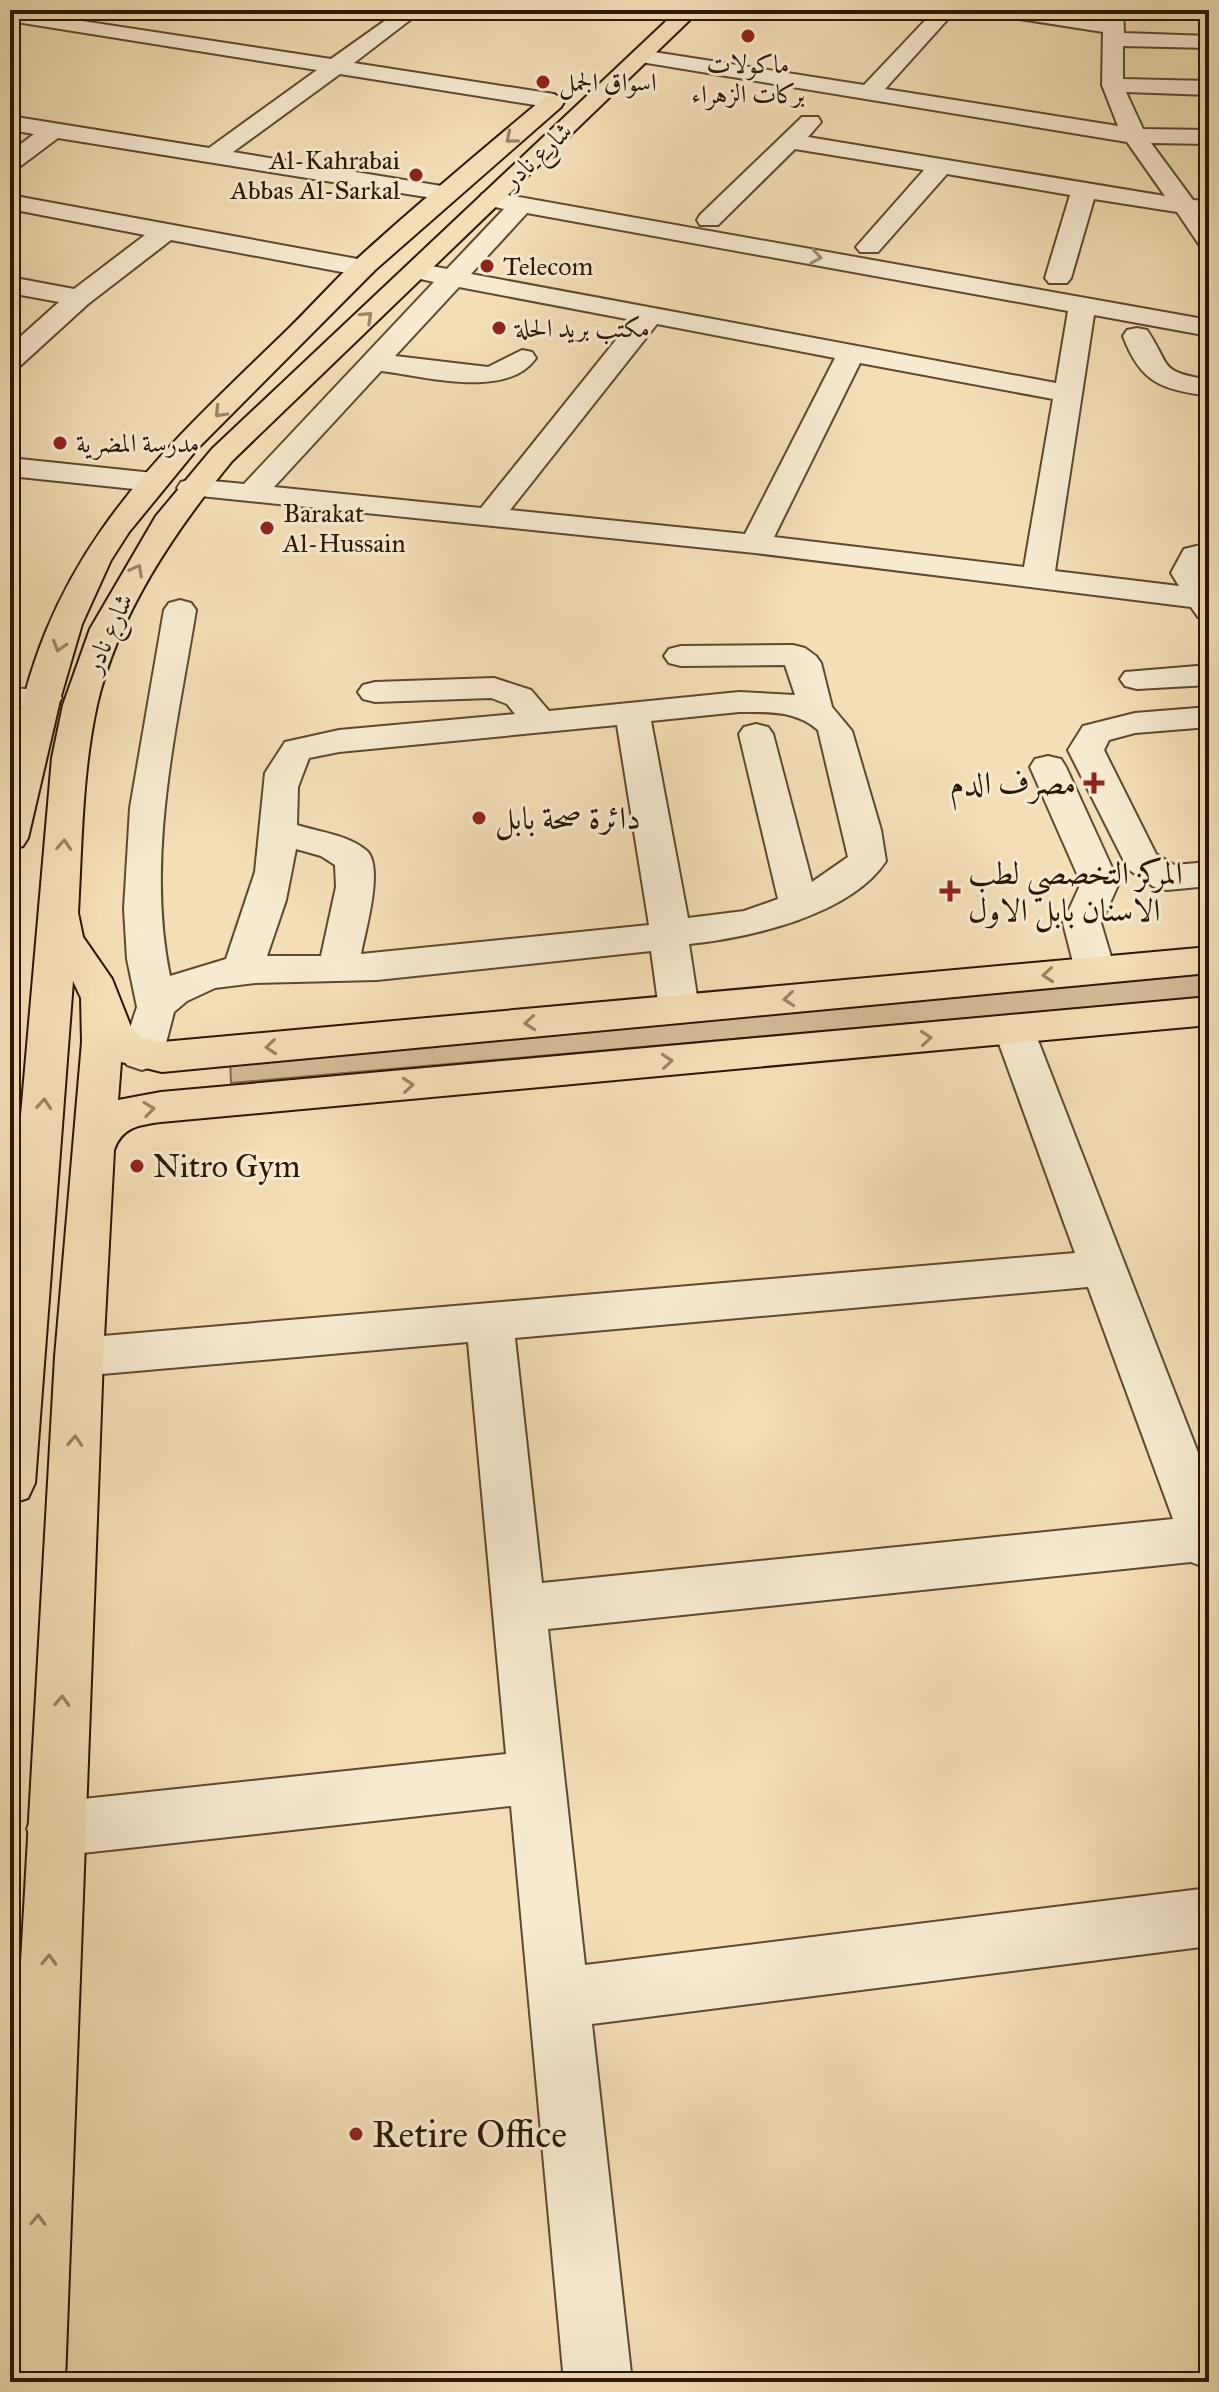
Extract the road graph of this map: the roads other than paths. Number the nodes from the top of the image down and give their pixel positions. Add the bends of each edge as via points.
1 (413, 10) edge
2 (651, 10) edge
3 (690, 10) edge
4 (946, 10) edge
5 (1001, 10) edge
6 (10, 15) edge
7 (1114, 26) edge
8 (1209, 42) edge
9 (630, 48) junction
10 (337, 67) junction
11 (576, 81) dead end
12 (1113, 85) junction
13 (1209, 88) edge
14 (843, 89) junction
15 (869, 93) junction
16 (554, 101) junction
17 (10, 123) edge
18 (54, 130) junction
19 (1135, 136) junction
20 (1209, 137) edge
21 (789, 141) junction
22 (214, 155) junction
23 (10, 163) edge
24 (941, 166) junction
25 (1084, 190) junction
26 (445, 193) junction
27 (519, 197) junction
28 (10, 202) edge
29 (1199, 208) edge
30 (709, 220) junction
31 (166, 231) junction
32 (1209, 241) edge
33 (869, 247) junction
34 (363, 268) junction
35 (416, 271) junction
36 (454, 278) junction
37 (1058, 278) junction
38 (10, 285) edge
39 (79, 298) junction
40 (1177, 299) junction
41 (1104, 301) junction
42 (1209, 305) edge
43 (650, 315) junction
44 (1147, 327) junction
45 (1209, 328) edge
46 (293, 339) junction
47 (336, 347) junction
48 (851, 353) junction
49 (522, 358) dead end
50 (10, 360) edge
51 (374, 362) junction
52 (255, 375) junction
53 (296, 384) junction
54 (1209, 388) edge
55 (1069, 394) junction
56 (10, 467) edge
57 (153, 482) junction
58 (192, 488) junction
59 (251, 494) junction
60 (489, 517) junction
61 (755, 544) junction
62 (1209, 552) edge
63 (1032, 577) junction
64 (1204, 604) edge
65 (180, 610) dead end
66 (681, 656) dead end
67 (1209, 675) edge
68 (1137, 679) dead end
69 (375, 692) dead end
70 (10, 698) edge
71 (45, 698) junction
72 (816, 710) junction
73 (632, 713) junction
74 (1209, 717) edge
75 (539, 720) junction
76 (756, 734) dead end
77 (1048, 767) dead end
78 (279, 832) junction
79 (10, 838) edge
80 (1209, 874) edge
81 (798, 903) junction
82 (60, 905) junction
83 (668, 933) junction
84 (1209, 960) edge
85 (242, 969) junction
86 (338, 969) junction
87 (1095, 970) junction
88 (101, 998) junction
89 (156, 1006) junction
90 (679, 1009) junction
91 (1209, 1011) edge
92 (1014, 1030) junction
93 (222, 1052) junction
94 (142, 1055) junction
95 (220, 1102) junction
96 (92, 1150) junction
97 (1105, 1268) junction
98 (490, 1323) junction
99 (79, 1357) junction
100 (10, 1483) edge
101 (1207, 1542) edge
102 (519, 1609) junction
103 (537, 1777) junction
104 (55, 1829) junction
105 (1209, 1917) edge
106 (559, 1998) junction
107 (23, 2305) edge
108 (31, 2382) edge
109 (598, 2382) edge

1 - 10 street
2 - 9 main road, شارع نادر
3 - 9 main road, شارع نادر
4 - 15 street
5 - 7 street
6 - 10 street
7 - 8 street
7 - 12 street
9 - 14 street
9 - 27 main road, شارع نادر
10 - 16 street
10 - 22 street
11 - 16 main road, شارع نادر
12 - 13 street
12 - 19 street
14 - 15 street
14 - 21 street
15 - 19 street
16 -> 26 main road, شارع نادر
17 - 18 street
18 - 22 street
18 - 23 street
19 - 20 street
19 - 29 street
21 - 24 street
21 - 30 street
22 - 26 street
24 - 25 street
24 - 33 street
25 - 29 street
25 - 37 street
26 - 34 main road, شارع نادر
27 - 30 street
27 - 35 main road, شارع نادر
27 - 36 street
27 -> 41 street
28 - 31 street
29 - 32 street
30 - 33 street
31 - 34 street
31 - 39 street
33 - 37 street
34 - 46 main road, شارع نادر
35 - 36 street
47 -> 35 main road, شارع نادر
36 - 43 street
36 - 51 street
37 - 41 street
38 - 39 street
39 - 50 street
40 - 41 street
40 - 42 street
40 - 44 street via 1156,303
41 - 44 street
41 - 55 street
43 - 48 street
43 - 60 street
44 - 45 street
44 - 54 street via 1145,360 1158,374
46 - 47 main road
46 - 52 main road, شارع نادر
47 - 53 main road, شارع نادر
48 - 55 street
48 - 61 street
49 - 51 street via 488,375
51 - 59 street
52 - 53 main road via 276,374
52 -> 57 main road, شارع نادر
53 - 58 main road, شارع نادر
55 - 63 street via 1041,569
56 - 57 street
57 -> 71 main road, شارع نادر via 84,582
58 - 59 street
82 -> 58 main road, شارع نادر via 70,758 95,655 151,545
59 - 60 street
60 - 61 street
61 - 63 street
62 - 64 street via 1195,556 1187,573
63 - 64 street
65 - 89 street via 146,854 144,949
66 - 72 street via 793,655 804,663
67 - 68 street
69 - 75 street via 494,688 519,697
70 - 71 street
71 - 79 main road, شارع نادر
72 - 73 street via 791,702 758,701
72 - 81 street via 832,725 867,861 852,875
73 - 75 street
73 - 83 street
74 - 80 street via 1135,723 1095,733 1086,750 1141,861 1167,878
75 - 78 street via 297,750 282,773
76 - 81 street
77 - 87 street via 1100,883 1082,923
78 - 85 street via 257,935
78 - 86 street via 334,848 354,860 355,887
81 - 83 street via 746,924
82 - 88 main road via 64,938
100 -> 82 main road, شارع نادر
83 - 86 street via 639,941
83 - 90 street
84 - 87 main road
85 - 86 street
85 - 89 street via 176,989
87 -> 90 main road
88 - 94 main road via 112,1034
88 - 96 main road
89 - 94 street
90 -> 93 main road
91 - 92 main road
95 -> 92 main road
92 - 97 street
93 - 94 main road
93 - 95 main road via 199,1057 183,1079 198,1100
96 -> 95 main road via 102,1125 112,1119 134,1111
96 - 99 main road
97 - 98 street
97 - 101 street
98 - 99 street
98 - 102 street
104 -> 99 main road
101 - 102 street
102 - 103 street
103 - 104 street
103 - 106 street
107 -> 104 main road
105 - 106 street
106 - 109 street
107 - 108 main road

